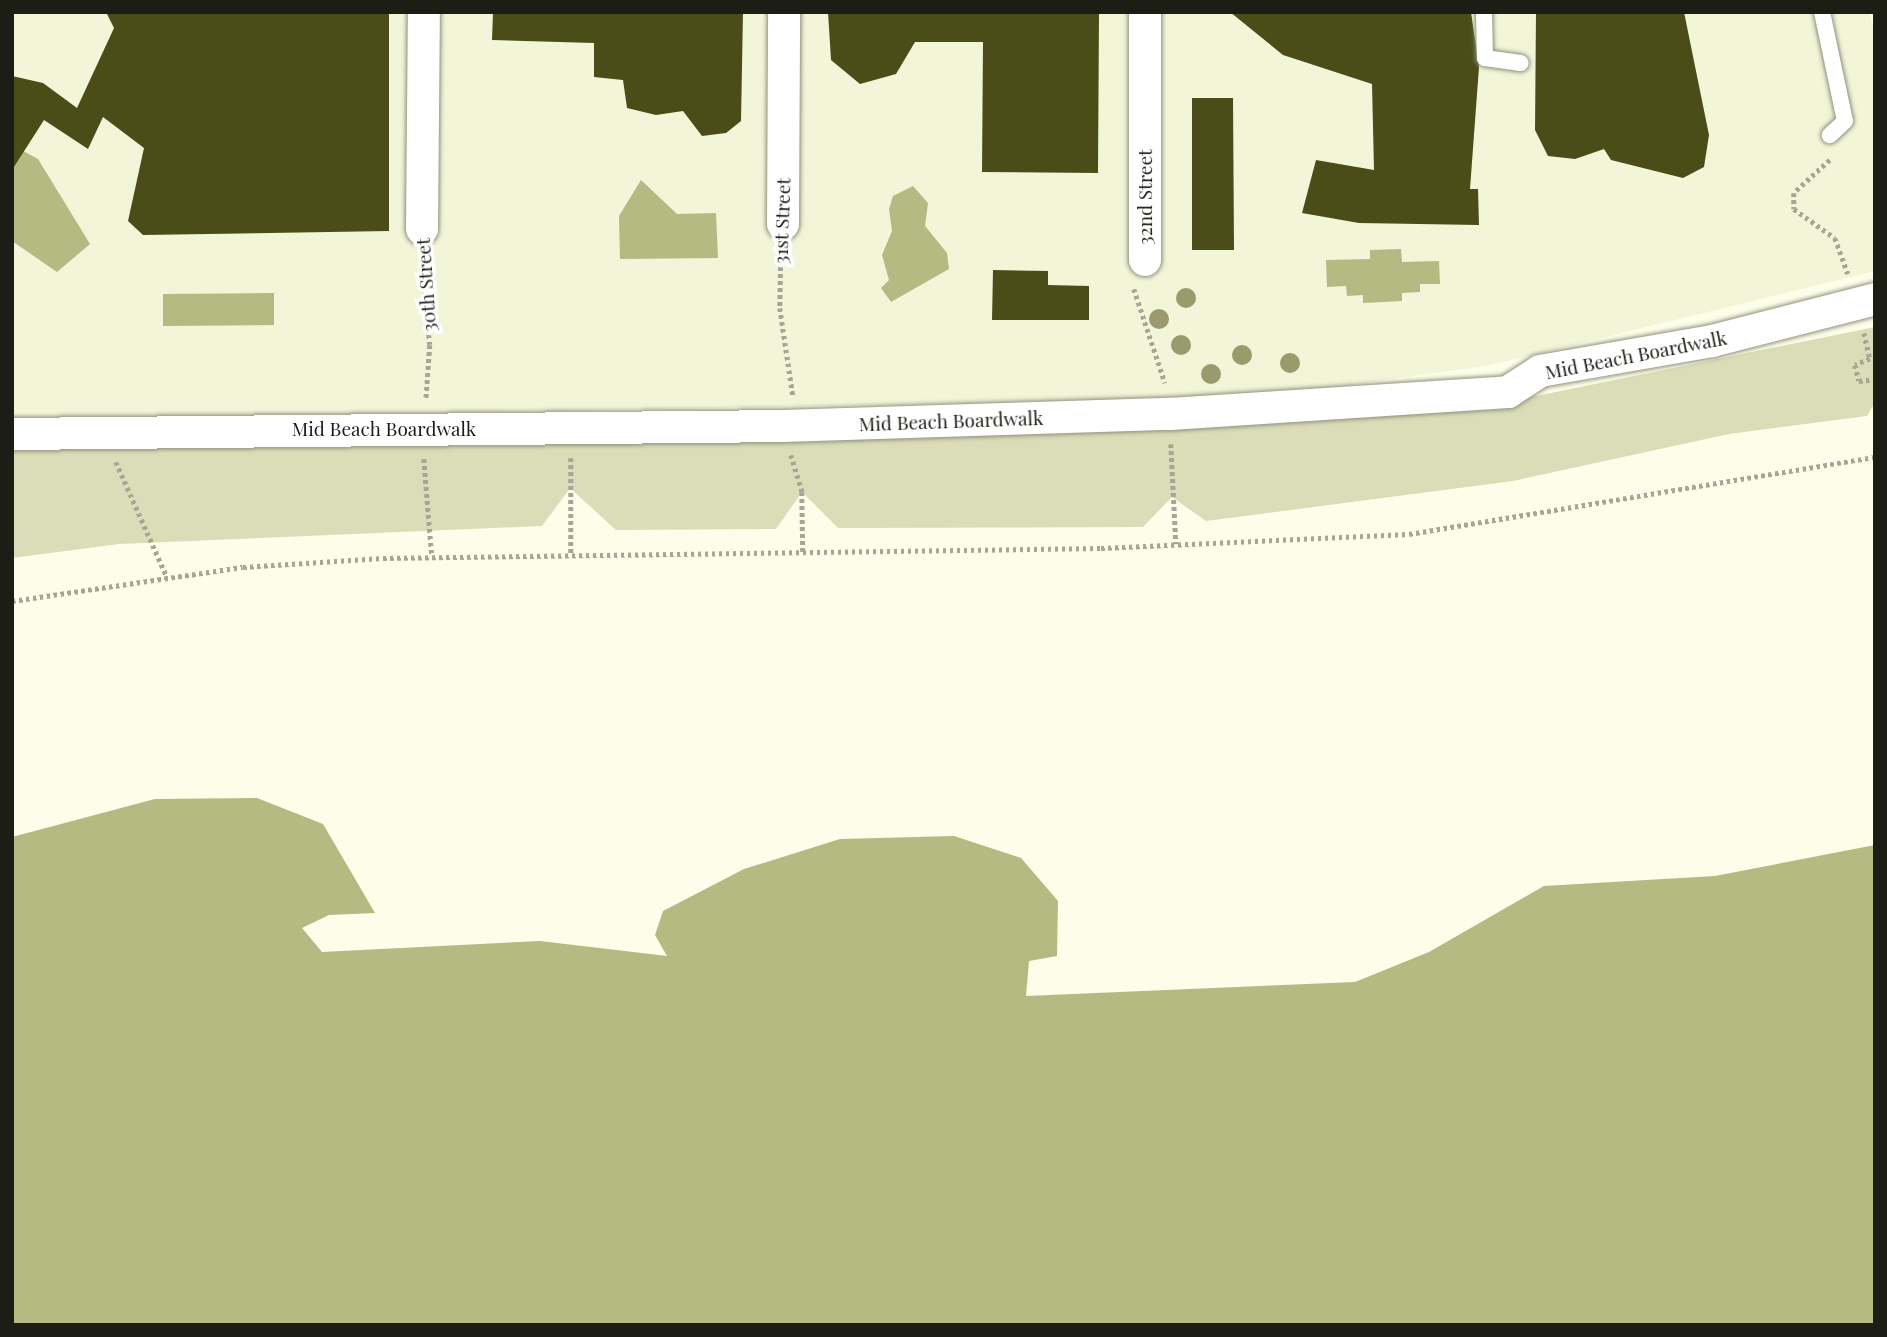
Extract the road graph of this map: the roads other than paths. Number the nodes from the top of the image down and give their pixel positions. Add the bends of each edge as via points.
1 (424, 12) edge
2 (784, 12) edge
3 (1144, 12) edge
4 (1484, 12) edge
5 (1822, 12) edge
6 (1521, 63) dead end
7 (1830, 135) road end
8 (783, 224) road end
9 (422, 229) road end
10 (1145, 260) road end
11 (1866, 302) edge
12 (12, 434) edge

1 - 9 street, 30th Street
2 - 8 street, 31st Street
3 - 10 street, 32nd Street
4 - 6 lane via 1485,58
5 - 7 lane via 1845,121
11 - 12 street, Mid Beach Boardwalk via 1712,341 1540,372 1508,392 1170,414 783,426

